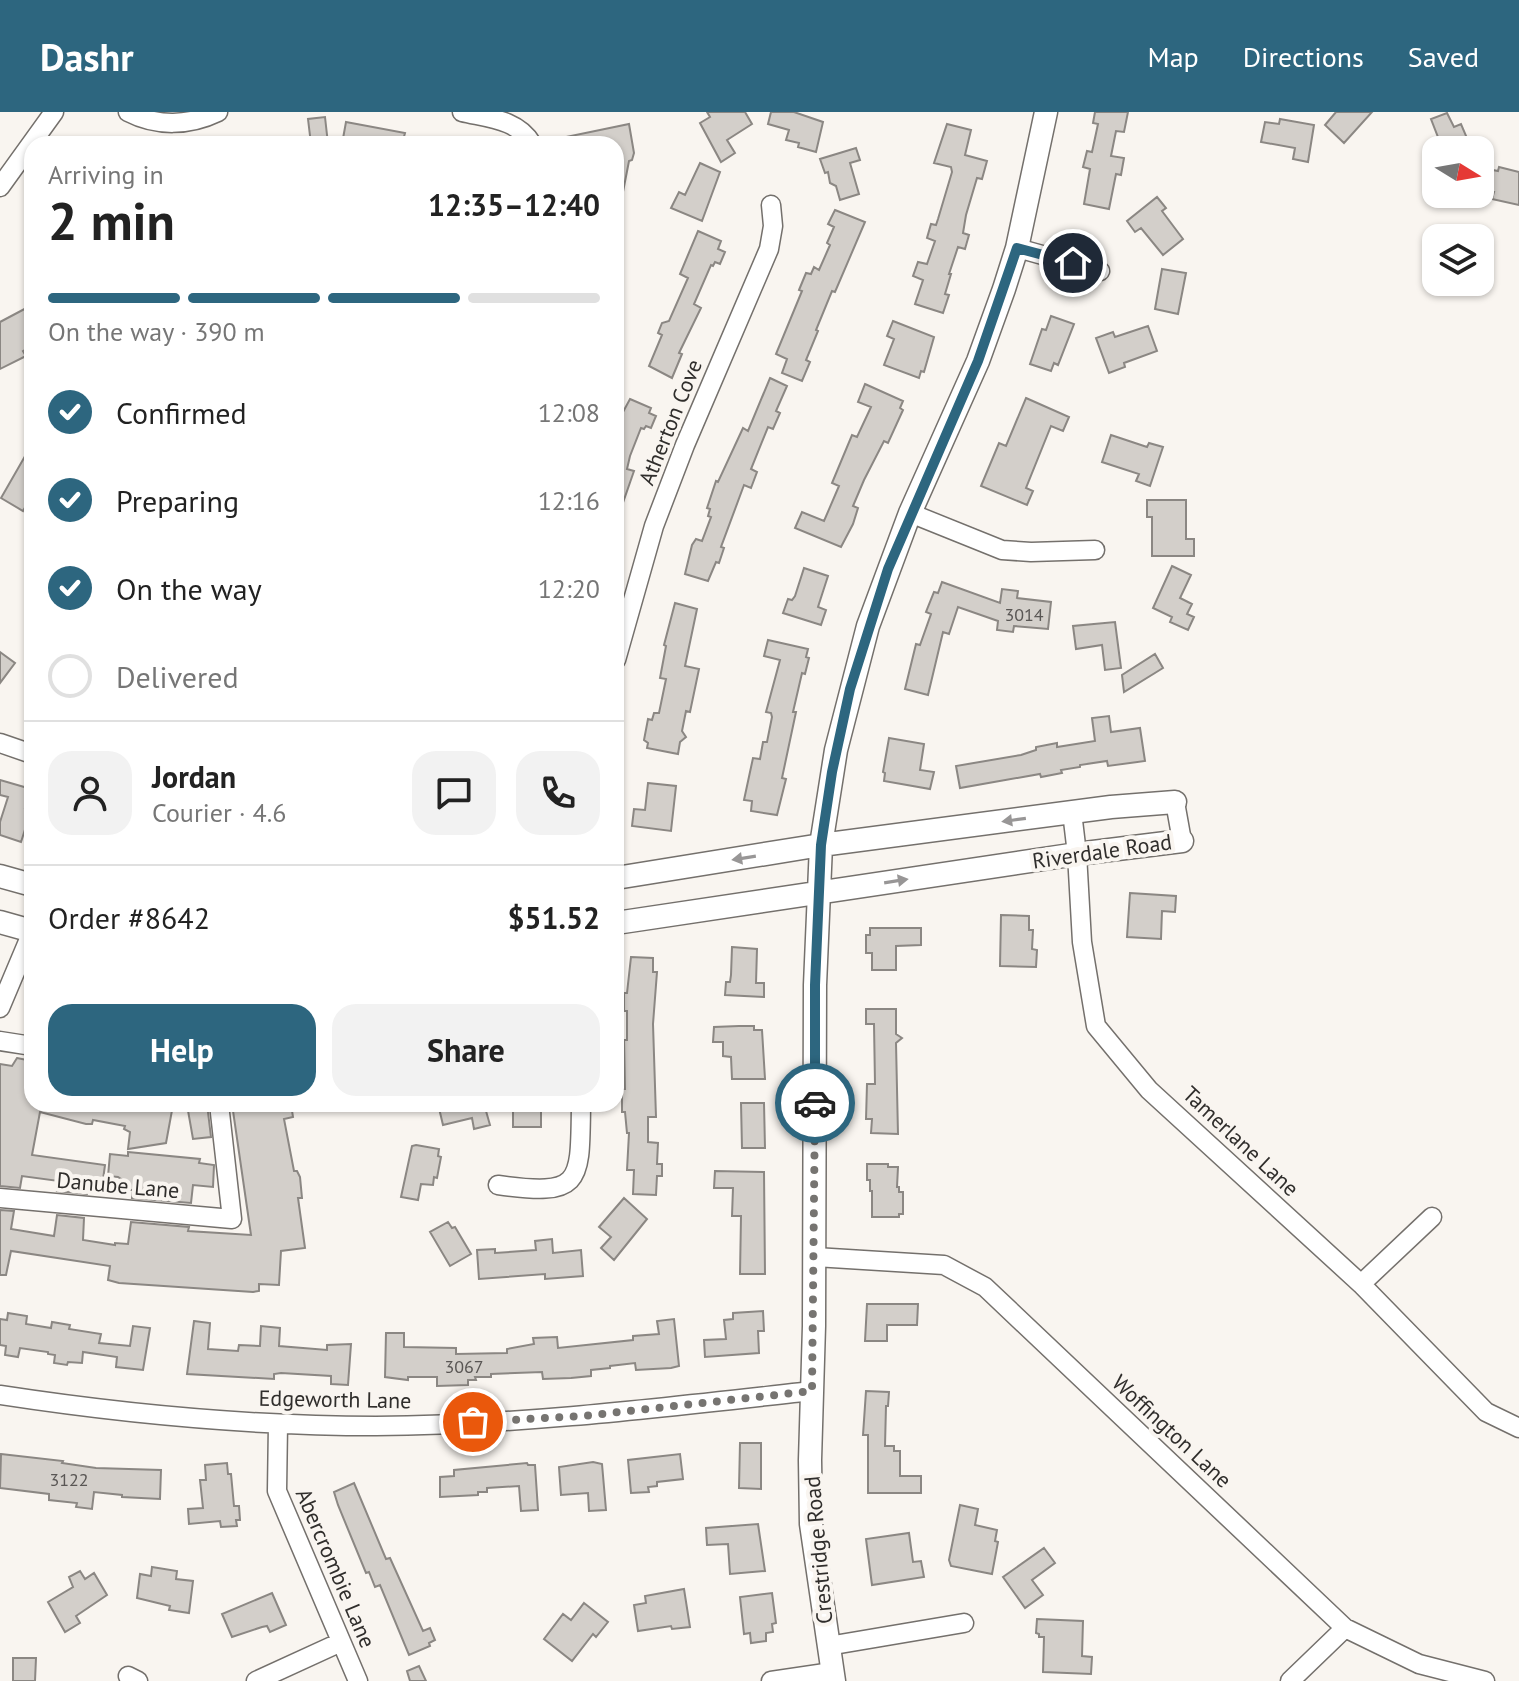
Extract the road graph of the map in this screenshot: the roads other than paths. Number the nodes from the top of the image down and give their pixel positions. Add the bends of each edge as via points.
1 (54, 112) edge
2 (128, 112) edge
3 (218, 112) edge
4 (462, 112) edge
5 (1046, 112) edge
6 (37, 136) edge
7 (524, 136) edge
8 (24, 154) edge
9 (0, 187) edge
10 (771, 205) dead end
11 (1017, 248) junction
12 (1100, 271) dead end
13 (910, 513) junction
14 (1095, 550) dead end
15 (624, 632) edge
16 (0, 743) edge
17 (24, 751) edge
18 (1175, 802) joint
19 (1072, 812) junction
20 (1182, 841) joint
21 (821, 845) junction
22 (1077, 854) junction
23 (0, 876) edge
24 (624, 877) edge
25 (24, 883) edge
26 (818, 893) junction
27 (0, 922) edge
28 (624, 922) edge
29 (24, 929) edge
30 (24, 950) edge
31 (0, 1008) edge
32 (0, 1041) edge
33 (24, 1045) edge
34 (220, 1112) edge
35 (581, 1112) edge
36 (498, 1185) dead end
37 (0, 1198) edge
38 (1432, 1217) dead end
39 (815, 1257) junction
40 (1361, 1284) junction
41 (812, 1391) junction
42 (0, 1395) edge
43 (278, 1424) junction
44 (1519, 1428) edge
45 (964, 1623) dead end
46 (1345, 1628) junction
47 (341, 1642) junction
48 (828, 1646) junction
49 (833, 1677) edge
50 (256, 1681) edge
51 (358, 1681) edge
52 (771, 1681) edge
53 (1290, 1681) edge
54 (1485, 1681) edge

1 - 6 street
2 - 3 street via 142,119 181,123
4 - 7 street via 512,125
5 - 11 street, Crestridge Road
8 - 9 street
10 - 15 street, Atherton Cove via 769,249 654,526
11 - 12 street
11 - 13 street, Crestridge Road via 978,361
13 - 14 street via 1002,550
13 - 21 street, Crestridge Road via 850,689
16 - 17 street
18 - 19 street, Riverdale Road
18 - 20 street, Riverdale Road
19 -> 21 street, Riverdale Road
19 - 22 street, Tamerlane Lane
20 - 22 street, Riverdale Road
21 -> 24 street, Riverdale Road
21 - 26 street, Crestridge Road
26 -> 22 street, Riverdale Road
22 - 40 street, Tamerlane Lane via 1082,942 1096,1026 1149,1090
23 - 25 street
26 - 28 street, Riverdale Road
26 - 39 street, Crestridge Road
27 - 29 street
30 - 31 street
32 - 33 street
34 - 37 street, Danube Lane via 232,1219
35 - 36 street via 580,1154 570,1180 551,1190
38 - 40 street
39 - 41 street, Crestridge Road
39 - 46 street, Woffington Lane via 944,1265 985,1287
40 - 44 street, Tamerlane Lane via 1486,1412
41 - 43 street, Edgeworth Lane via 536,1419
41 - 48 street, Crestridge Road via 811,1524
42 - 43 street, Edgeworth Lane
43 - 47 street, Abercrombie Lane via 277,1491
45 - 48 street
46 - 53 street
46 - 54 street, Woffington Lane via 1419,1664
47 - 50 street
47 - 51 street, Abercrombie Lane
48 - 49 street, Crestridge Road
49 - 52 street

